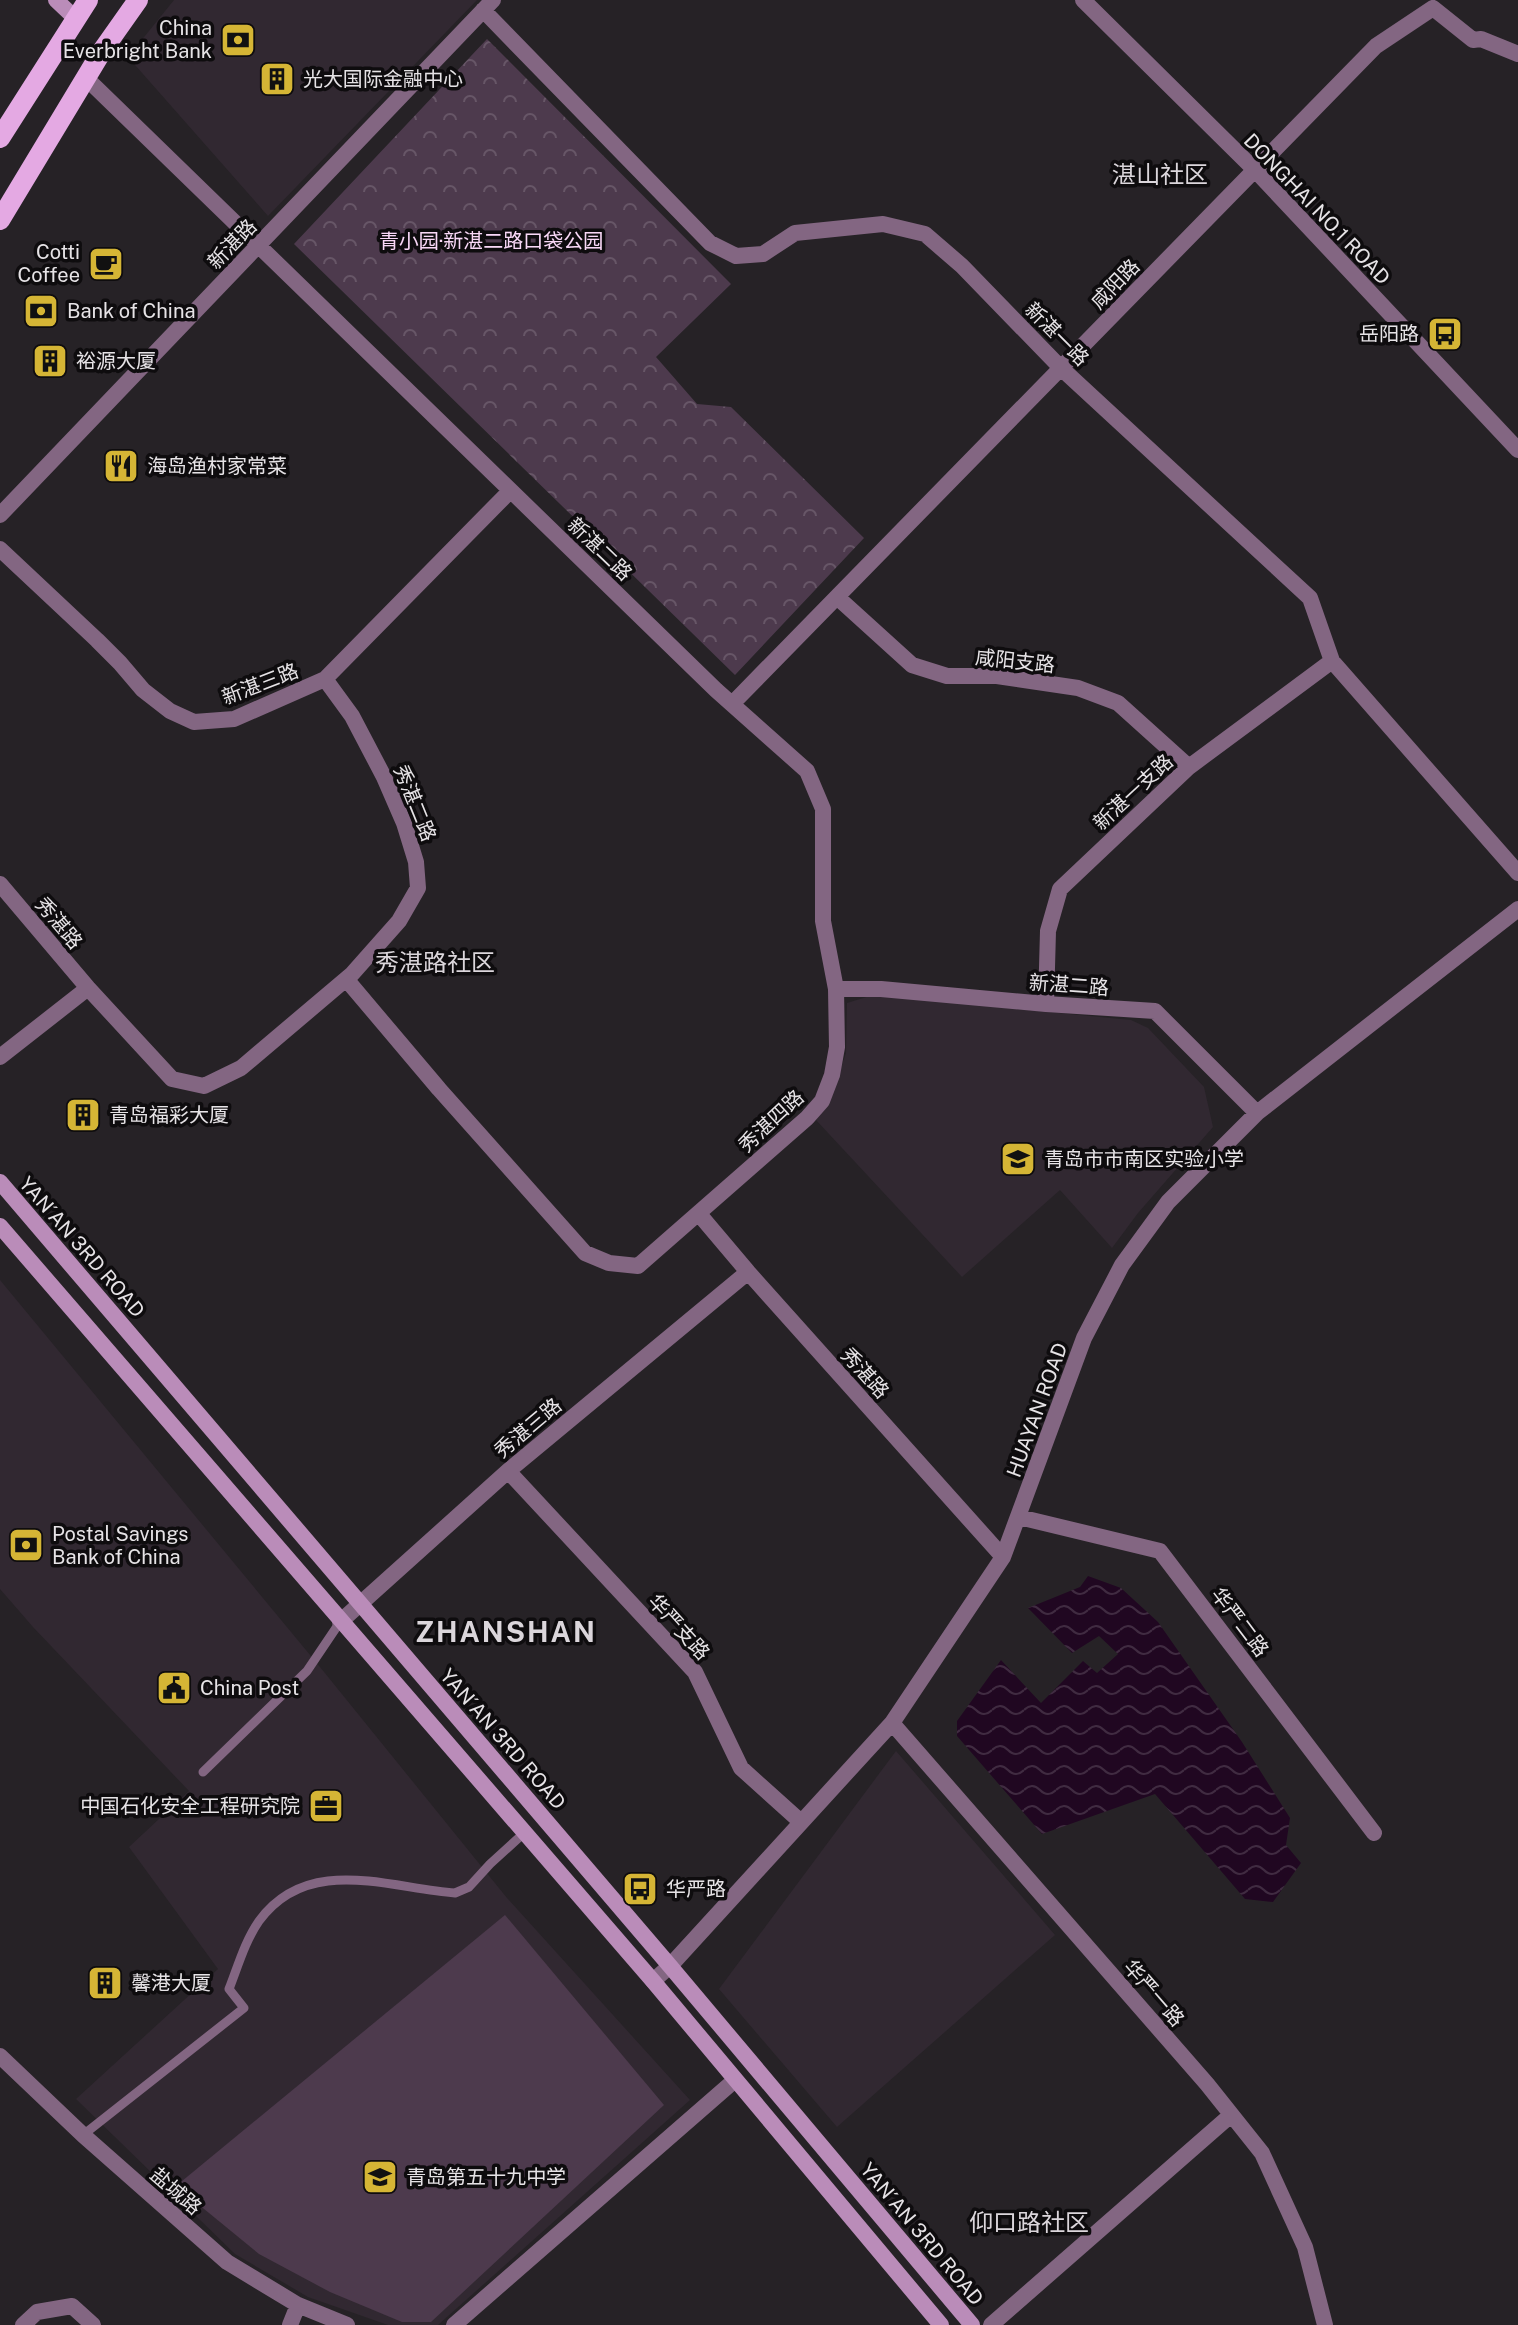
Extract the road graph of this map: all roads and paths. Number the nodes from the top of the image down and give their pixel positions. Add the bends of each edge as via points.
1 (56, 0) edge
2 (88, 0) edge
3 (138, 0) edge
4 (1083, 0) edge
5 (488, 5) edge
6 (75, 18) junction
7 (1518, 54) edge
8 (86, 78) junction
9 (0, 138) edge
10 (1255, 170) junction
11 (0, 220) edge
12 (258, 246) junction
13 (1061, 368) junction
14 (1518, 450) edge
15 (510, 491) junction
16 (0, 515) edge
17 (4, 553) edge
18 (837, 597) junction
19 (1332, 661) junction
20 (325, 679) junction
21 (732, 704) junction
22 (1189, 767) junction
23 (1518, 873) edge
24 (0, 884) edge
25 (1518, 909) edge
26 (823, 921) joint
27 (346, 979) junction
28 (88, 988) junction
29 (836, 989) junction
30 (1046, 1004) junction
31 (0, 1057) edge
32 (1257, 1113) junction
33 (0, 1182) edge
34 (699, 1214) junction
35 (0, 1226) edge
36 (748, 1272) junction
37 (508, 1471) junction
38 (1019, 1517) junction
39 (1003, 1557) junction
40 (360, 1603) junction
41 (340, 1622) junction
42 (892, 1723) junction
43 (203, 1772) dead end
44 (801, 1822) junction
45 (524, 1833) junction
46 (1374, 1833) dead end
47 (670, 1966) junction
48 (653, 1981) junction
49 (0, 2056) edge
50 (735, 2080) junction
51 (1231, 2115) junction
52 (83, 2135) junction
53 (298, 2305) junction
54 (23, 2325) edge
55 (93, 2325) edge
56 (290, 2325) edge
57 (347, 2325) edge
58 (454, 2325) edge
59 (941, 2325) edge
60 (972, 2325) edge
61 (991, 2325) edge
62 (1325, 2325) edge

1 - 6 main road
2 - 6 main road
3 - 8 main road
4 - 10 street, DONGHAI NO.1 ROAD
5 - 12 street, 新湛路
5 - 13 street, 新湛一路 via 710,243 736,256 763,254 795,233 883,224 925,234
6 - 9 main road
7 - 10 street, 咸阳路 via 1473,40 1433,8 1376,46
8 - 11 main road
8 - 12 street, 新湛二路
10 - 13 street, 咸阳路
10 - 14 street, DONGHAI NO.1 ROAD
12 - 15 street, 新湛二路
12 - 16 street, 新湛路
13 - 18 street, 咸阳路
13 - 19 street, 新湛一路 via 1310,598
15 - 20 street, 新湛三路
15 - 21 street, 新湛二路
17 - 20 street, 新湛三路 via 143,690 194,722 234,719
18 - 21 street, 咸阳路
18 - 22 street, 咸阳支路 via 912,665 947,676 997,676 1078,688 1118,703
19 - 22 street, 新湛一支路
19 - 23 street, 新湛一路
20 - 27 street, 秀湛二路 via 352,716 384,777 416,862 418,888 399,921
21 - 26 street, 新湛二路 via 807,771 823,809
22 - 30 street, 新湛一支路 via 1060,889 1048,931
24 - 28 street, 秀湛路
25 - 32 street, HUAYAN ROAD
26 - 29 street, 秀湛四路
27 - 28 street, 秀湛路 via 241,1068 204,1086 172,1079
27 - 34 street, 秀湛四路 via 585,1253 638,1266
28 - 31 street
29 - 30 street, 新湛二路
29 - 34 street, 秀湛四路 via 837,1047 822,1101
30 - 32 street, 新湛二路 via 1155,1011
32 - 38 street, HUAYAN ROAD via 1168,1202 1122,1265 1084,1338
33 - 40 main road, YAN´AN 3RD ROAD
34 - 36 street, 秀湛路
35 - 41 main road
36 - 37 street, 秀湛三路
36 - 39 street, 秀湛路
37 - 40 street, 秀湛三路
37 - 44 street, 华严支路 via 695,1672 741,1768
38 - 39 street, HUAYAN ROAD
38 - 46 street, 华严二路 via 1160,1551
39 - 42 street, HUAYAN ROAD
40 - 41 street, 秀湛三路
40 - 47 main road, YAN´AN 3RD ROAD
41 - 43 lane via 307,1671
41 - 45 main road
42 - 44 street, HUAYAN ROAD
42 - 51 street, 华严一路
44 - 47 street, HUAYAN ROAD
45 - 48 main road
45 - 52 lane via 469,1887 455,1893 345,1879 305,1886 287,1896 269,1909 245,1946 229,1989 244,2008
47 - 48 street, HUAYAN ROAD
47 - 60 main road, YAN´AN 3RD ROAD
48 - 50 main road
49 - 52 street, 盐城路
50 - 58 street
50 - 59 main road
51 - 61 street
51 - 62 street, 华严一路 via 1262,2153 1299,2233
52 - 53 street, 盐城路 via 227,2262
53 - 56 street
53 - 57 street, 盐城路
54 - 55 street via 37,2312 72,2306

